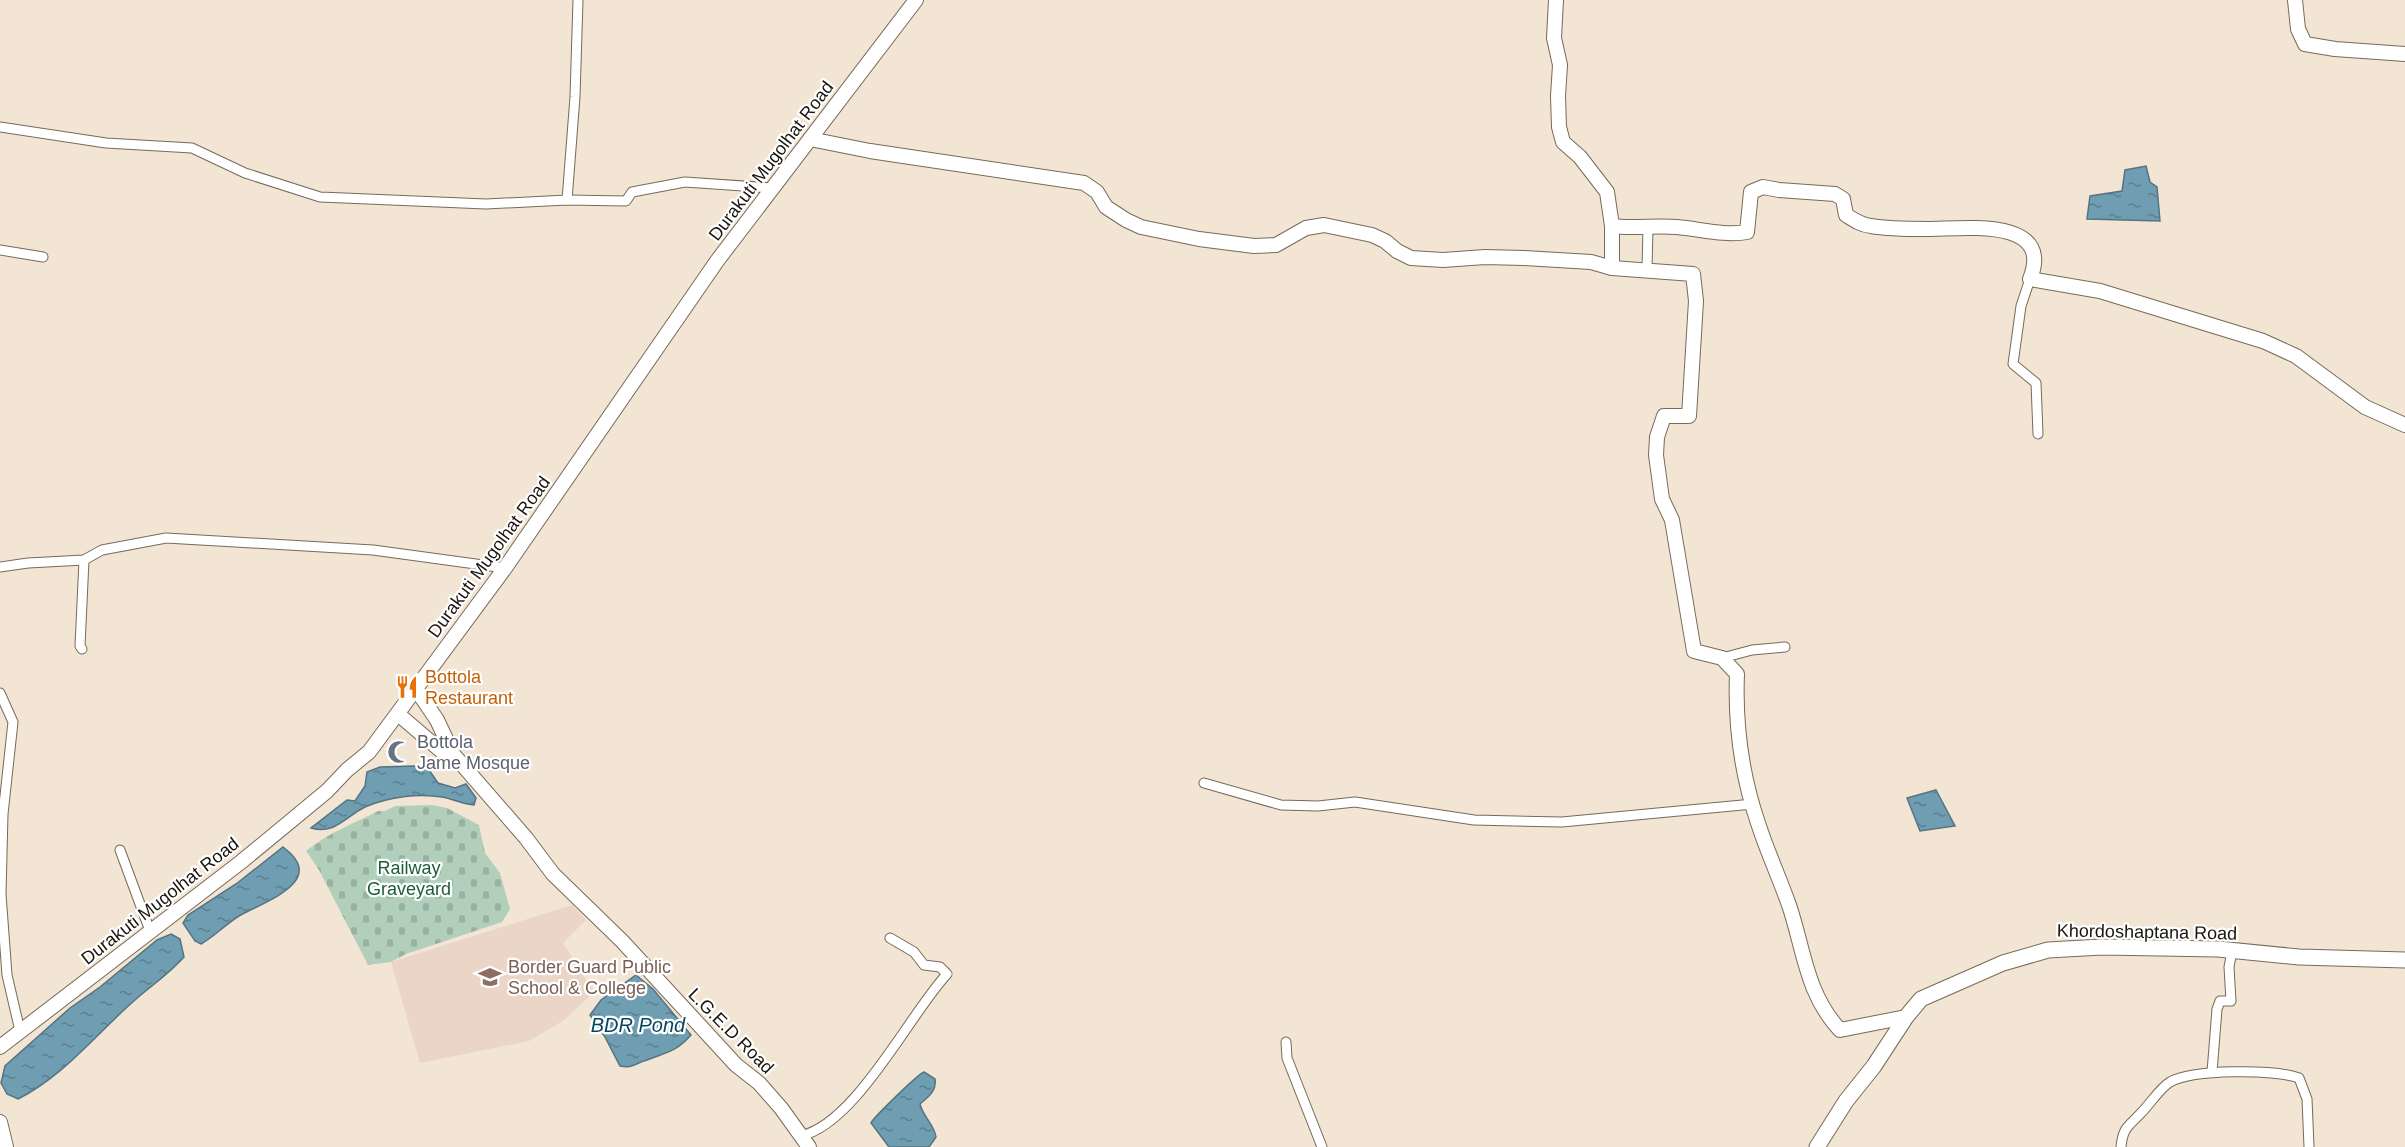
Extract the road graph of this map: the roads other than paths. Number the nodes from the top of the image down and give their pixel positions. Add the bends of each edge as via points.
1 (579, 0) edge
2 (916, 0) edge
3 (1556, 0) edge
4 (2295, 0) edge
5 (2405, 54) edge
6 (0, 127) edge
7 (810, 139) junction
8 (773, 188) junction
9 (567, 200) junction
10 (1612, 226) junction
11 (1648, 228) junction
12 (0, 250) edge
13 (43, 257) dead end
14 (1612, 268) junction
15 (1647, 269) junction
16 (2030, 279) junction
17 (2405, 425) edge
18 (2038, 434) dead end
19 (84, 560) junction
20 (0, 567) edge
21 (505, 568) junction
22 (1785, 647) dead end
23 (82, 649) dead end
24 (1722, 658) junction
25 (416, 689) junction
26 (0, 693) edge
27 (398, 714) junction
28 (453, 754) junction
29 (1204, 783) dead end
30 (1753, 804) junction
31 (120, 850) dead end
32 (150, 931) junction
33 (890, 938) dead end
34 (2232, 951) junction
35 (2405, 960) edge
36 (1906, 1017) junction
37 (20, 1031) junction
38 (1286, 1042) dead end
39 (0, 1047) edge
40 (2212, 1072) junction
41 (0, 1122) edge
42 (800, 1136) junction
43 (1823, 1144) edge
44 (6, 1147) edge
45 (809, 1147) edge
46 (1322, 1147) edge
47 (2121, 1147) edge
48 (2309, 1147) edge

1 - 9 street
2 - 7 street, Durakuti Mugolhat Road
3 - 10 street via 1559,127 1563,142 1607,192
4 - 5 street via 2298,29 2305,44
6 - 9 street via 106,143 192,148 245,173 320,197 486,204
7 - 8 street, Durakuti Mugolhat Road
7 - 14 street via 1084,183 1097,192 1106,207 1126,220 1198,239 1275,245 1306,228 1324,225 1371,235 1411,258 1591,262
8 - 9 street via 685,182 632,192 626,201
8 - 21 street, Durakuti Mugolhat Road
10 - 11 street
10 - 14 street
11 - 15 street
11 - 16 street via 1747,232 1751,192 1763,187 1817,191 1843,199 1846,215 1870,226 1991,228 2015,233 2034,252
12 - 13 street
14 - 15 street
15 - 24 street via 1693,274 1696,301 1689,416 1664,416 1656,455 1662,499 1672,520 1694,651
16 - 17 street via 2100,291 2263,341 2296,356 2365,407
16 - 18 street via 2021,306 2013,364 2036,383
19 - 20 street
19 - 21 street via 102,550 166,538 373,550
19 - 23 street
21 - 25 street, Durakuti Mugolhat Road
22 - 24 street
24 - 30 street via 1737,674 1742,758
25 - 27 street, Durakuti Mugolhat Road
25 - 28 street
26 - 37 street via 13,722 3,814 1,894 7,975
27 - 28 street via 446,755
27 - 32 street, Durakuti Mugolhat Road via 369,752 327,791
28 - 42 street, L.G.E.D Road via 553,874 622,941 735,1065 759,1083
29 - 30 street via 1281,805 1355,801 1474,820 1562,822
30 - 36 street via 1789,905 1806,971 1826,1016 1840,1030
31 - 32 street
32 - 37 street, Durakuti Mugolhat Road
33 - 42 street via 914,952 924,966 940,967 947,974 856,1098 810,1134
34 - 35 main road, Khordoshaptana Road
34 - 36 main road, Khordoshaptana Road via 2102,947 2048,950 2003,963 1948,986 1921,999
34 - 40 street via 2231,1001 2220,1001 2217,1009
36 - 43 main road, Khordoshaptana Road via 1846,1101
37 - 39 street, Durakuti Mugolhat Road
38 - 46 street via 1290,1065
40 - 47 street via 2168,1082 2122,1133
40 - 48 street via 2285,1073 2299,1078 2307,1099
41 - 44 street
42 - 45 street, L.G.E.D Road

